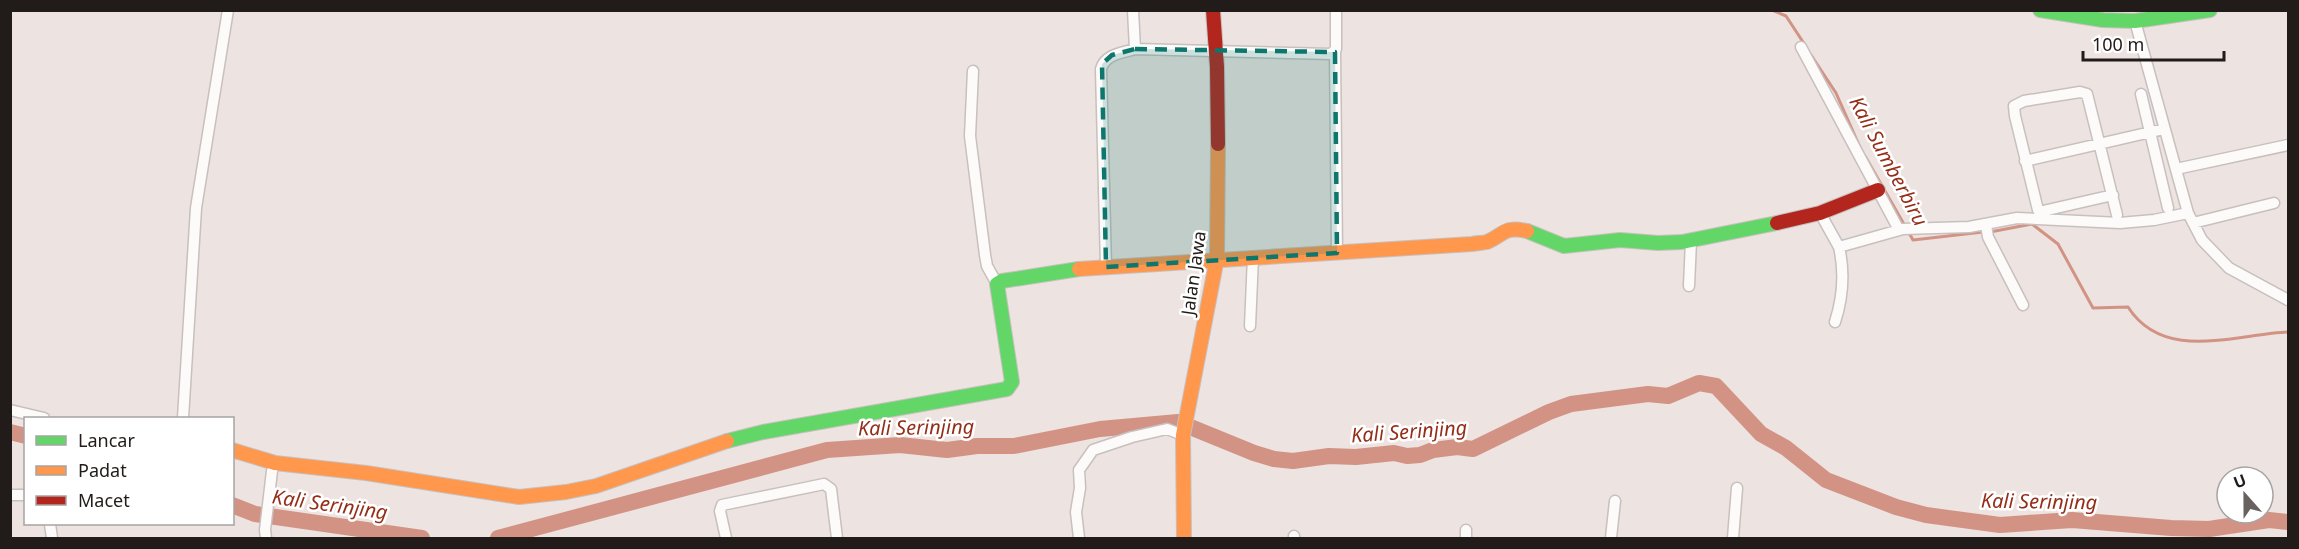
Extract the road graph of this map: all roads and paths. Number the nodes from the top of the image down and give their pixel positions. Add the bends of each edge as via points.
1 (228, 10) edge
2 (1133, 10) edge
3 (1213, 10) edge
4 (1336, 10) edge
5 (2040, 10) edge
6 (2210, 10) edge
7 (2135, 16) edge
8 (1801, 47) dead end
9 (1135, 50) junction
10 (1215, 52) junction
11 (1335, 52) junction
12 (973, 71) dead end
13 (2140, 94) dead end
14 (2156, 131) junction
15 (2101, 144) junction
16 (2289, 145) edge
17 (2025, 161) junction
18 (2176, 169) junction
19 (1878, 190) junction
20 (2113, 195) junction
21 (2274, 203) dead end
22 (2168, 208) dead end
23 (1820, 213) junction
24 (2117, 214) dead end
25 (2185, 217) junction
26 (1904, 229) junction
27 (1987, 231) junction
28 (1691, 241) junction
29 (1839, 247) junction
30 (1337, 253) junction
31 (1253, 257) junction
32 (1217, 258) junction
33 (1106, 267) junction
34 (997, 284) junction
35 (1689, 286) dead end
36 (2289, 300) edge
37 (2023, 306) dead end
38 (1835, 322) dead end
39 (1250, 326) dead end
40 (10, 410) edge
41 (40, 417) edge
42 (183, 417) edge
43 (1183, 433) junction
44 (234, 451) edge
45 (274, 467) junction
46 (1737, 488) dead end
47 (1615, 501) dead end
48 (266, 534) edge
49 (726, 538) edge
50 (837, 538) edge
51 (1078, 538) edge
52 (1184, 538) edge
53 (1611, 538) edge
54 (1732, 538) edge

1 - 42 street via 196,208
2 - 9 street
3 - 10 street, Jalan Jawa
4 - 11 street
5 - 7 street via 2103,20
6 - 7 street
7 - 14 street
8 - 19 street
9 - 10 street
9 - 33 street via 1108,58 1101,69
10 - 11 street
10 - 32 street, Jalan Jawa
11 - 30 street
12 - 34 street via 970,136 987,266
13 - 14 street
14 - 15 street
14 - 18 street
14 - 22 street
15 - 17 street
15 - 17 street via 2085,93 2024,101 2013,110
15 - 20 street
16 - 18 street
17 - 20 street via 2038,210 2043,212
18 - 25 street
19 - 23 street
19 - 26 street
20 - 24 street
21 - 25 street
23 - 28 street
23 - 29 street
25 - 27 street via 2120,223 2026,217
25 - 36 street via 2229,268
26 - 27 street
26 - 29 street
27 - 37 street
28 - 30 street via 1620,240 1564,246 1514,228 1480,243
28 - 35 street
29 - 38 street via 1844,276
30 - 31 street
31 - 32 street
31 - 39 street
32 - 33 street
32 - 43 street, Jalan Jawa
33 - 34 street via 1028,276
34 - 45 street via 1012,382 1004,389 763,432 596,486 566,492 504,496 366,473
40 - 41 street
43 - 51 street via 1167,429 1093,450 1079,470
43 - 52 street, Jalan Jawa
44 - 45 street
45 - 48 street
46 - 54 street
47 - 53 street
49 - 50 street via 720,511 723,505 824,484 831,489

